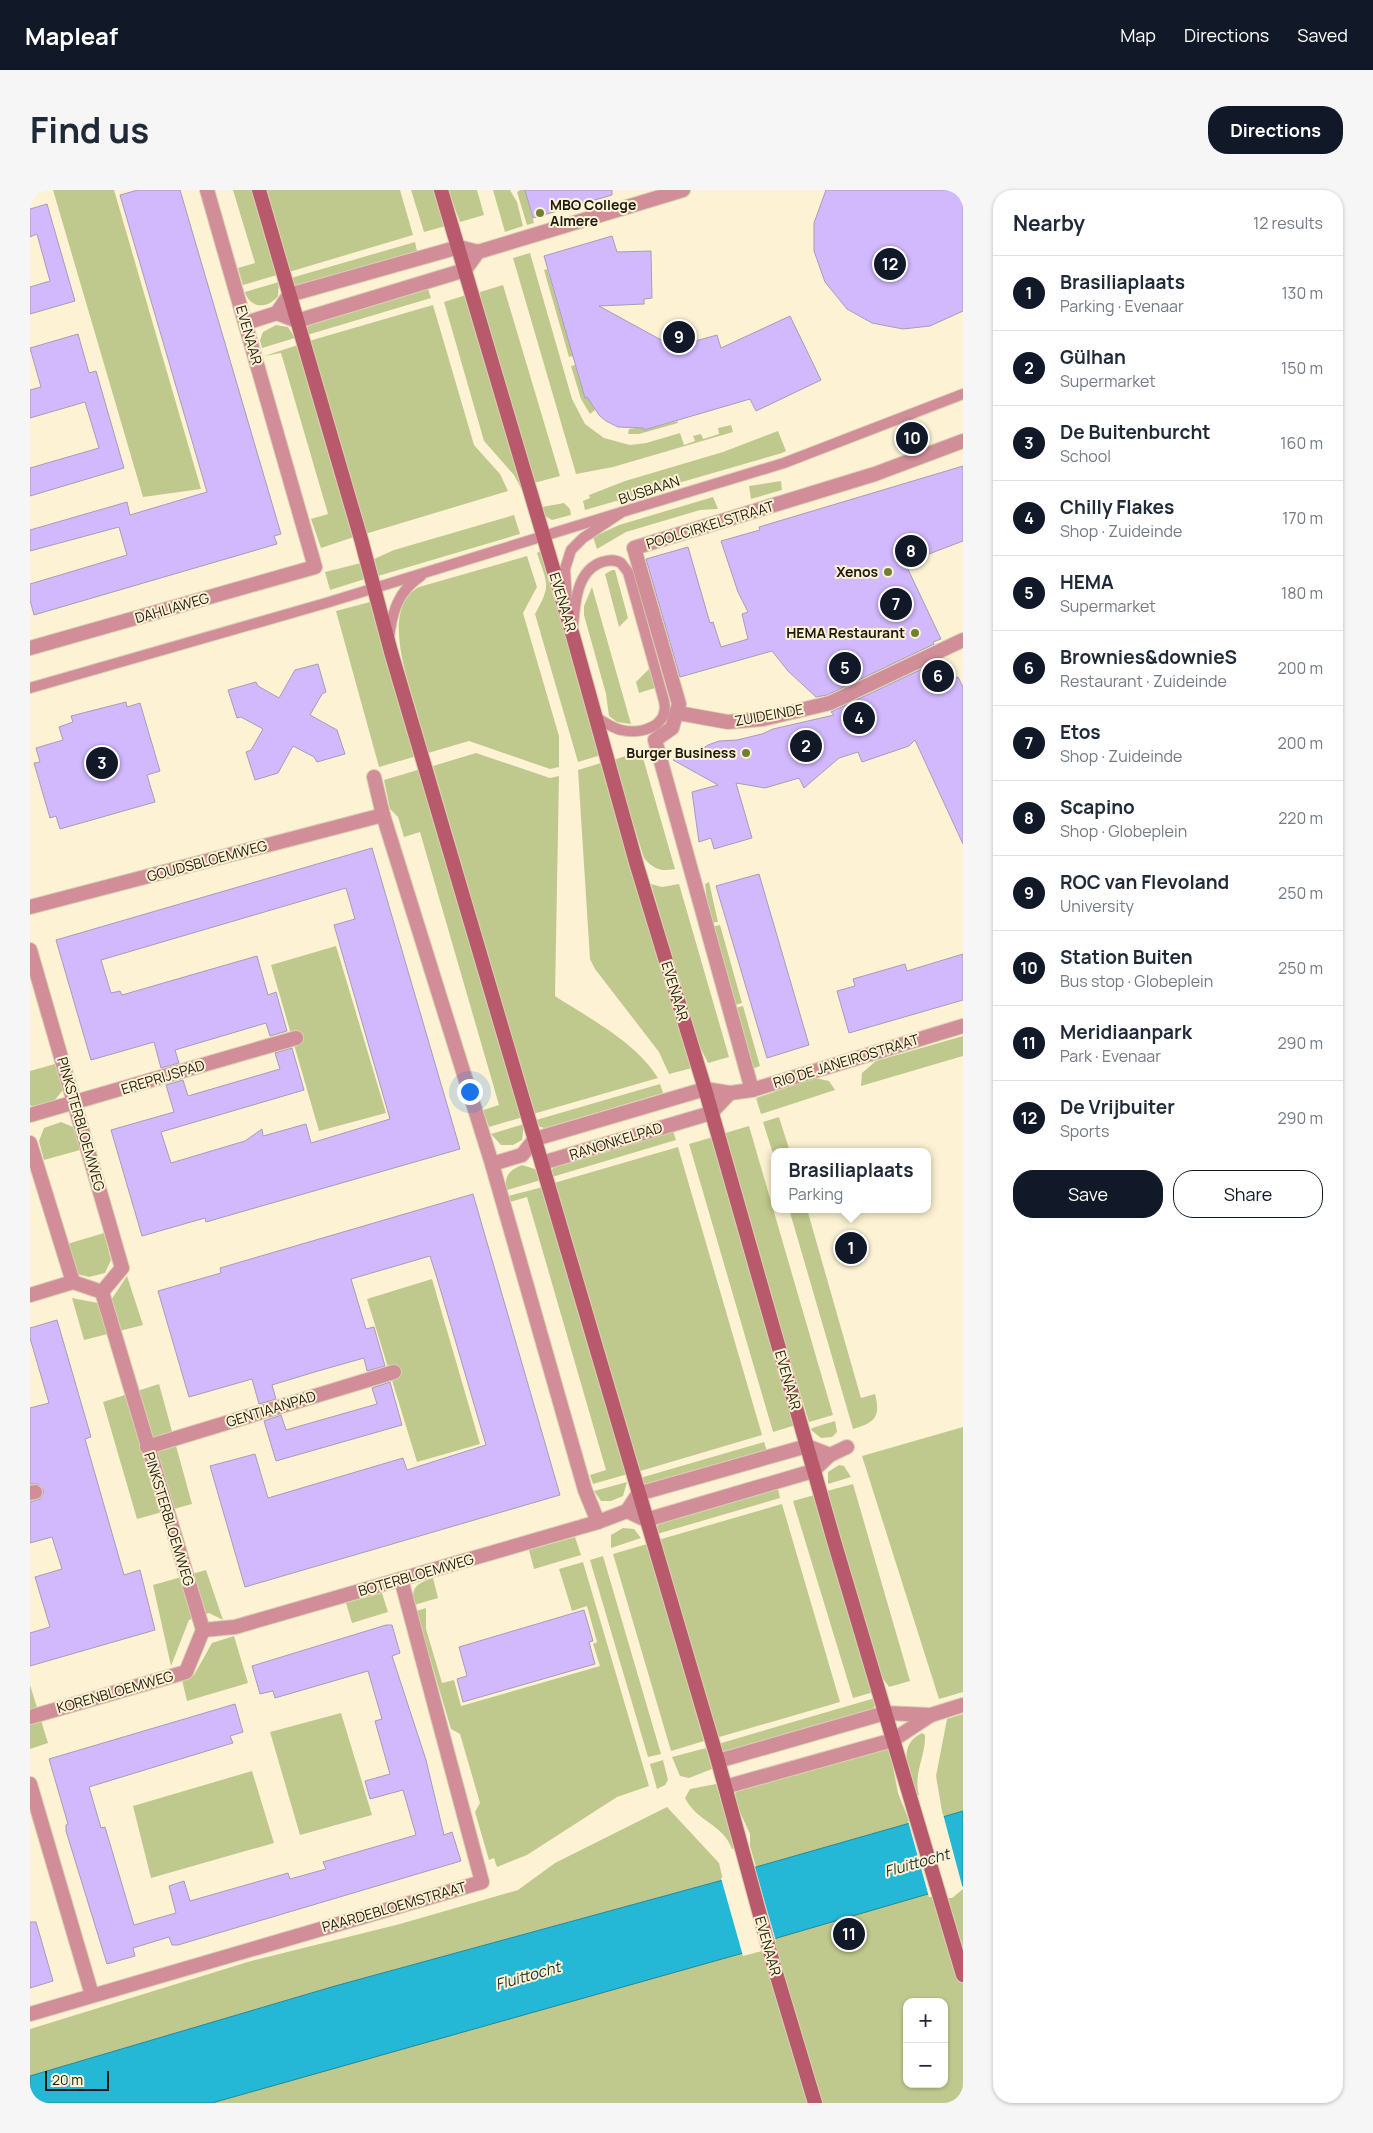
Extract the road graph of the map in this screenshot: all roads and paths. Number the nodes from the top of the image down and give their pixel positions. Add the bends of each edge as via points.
1 (207, 190) edge
2 (259, 190) edge
3 (442, 190) edge
4 (683, 190) edge
5 (459, 247) junction
6 (478, 252) junction
7 (465, 270) junction
8 (289, 295) junction
9 (277, 313) junction
10 (297, 321) junction
11 (246, 323) junction
12 (963, 394) edge
13 (963, 441) edge
14 (622, 512) junction
15 (543, 538) junction
16 (315, 567) joint
17 (440, 568) junction
18 (373, 587) junction
19 (568, 619) junction
20 (573, 636) junction
21 (963, 640) edge
22 (30, 648) edge
23 (391, 652) junction
24 (30, 688) edge
25 (678, 713) junction
26 (596, 717) junction
27 (374, 777) dead end
28 (383, 815) junction
29 (30, 907) edge
30 (30, 950) edge
31 (963, 1026) edge
32 (296, 1038) dead end
33 (705, 1089) junction
34 (752, 1090) junction
35 (730, 1093) junction
36 (76, 1104) junction
37 (711, 1113) junction
38 (30, 1115) edge
39 (535, 1139) junction
40 (30, 1142) edge
41 (522, 1155) junction
42 (542, 1163) junction
43 (492, 1164) junction
44 (73, 1282) junction
45 (102, 1292) junction
46 (30, 1295) edge
47 (394, 1372) dead end
48 (807, 1446) junction
49 (147, 1447) junction
50 (847, 1447) dead end
51 (830, 1455) junction
52 (813, 1471) junction
53 (638, 1494) junction
54 (627, 1512) junction
55 (646, 1520) junction
56 (598, 1522) junction
57 (401, 1579) junction
58 (203, 1630) junction
59 (963, 1706) edge
60 (885, 1712) junction
61 (931, 1715) junction
62 (30, 1717) edge
63 (893, 1740) junction
64 (718, 1761) junction
65 (30, 1784) edge
66 (725, 1788) junction
67 (963, 1975) edge
68 (92, 1995) junction
69 (30, 2014) edge
70 (815, 2103) edge

1 - 11 street, EVENAAR
2 - 8 main road, EVENAAR
3 - 5 main road, EVENAAR
4 - 6 street
5 - 6 street
5 - 7 main road, EVENAAR
5 - 8 street
6 - 7 street
7 - 10 street
7 - 15 main road, EVENAAR
8 - 9 street
8 - 10 main road, EVENAAR
9 - 10 street
9 - 11 street
10 - 18 main road, EVENAAR
11 - 16 street, EVENAAR
12 - 14 lane, BUSBAAN via 784,463
13 - 25 street, POOLCIRKELSTRAAT via 875,474 634,548 679,704
14 - 15 lane
14 - 19 lane, BUSBAAN via 578,542 567,559
15 - 17 lane
15 - 19 main road, EVENAAR
16 - 22 street, DAHLIAWEG
17 - 18 lane
17 - 23 lane via 411,583 399,598 391,625
18 - 23 main road, EVENAAR
18 - 24 lane
19 - 20 main road, EVENAAR
20 - 26 main road, EVENAAR
20 - 26 lane via 577,594 586,574 606,561 621,563 628,572 665,713 658,725 630,732 615,729
21 - 25 street, ZUIDEINDE via 832,708 728,722
23 - 39 main road, EVENAAR
25 - 34 street via 672,728 655,740
26 - 33 main road, EVENAAR
27 - 28 street
28 - 29 street, GOUDSBLOEMWEG
28 - 43 street
30 - 36 street, PINKSTERBLOEMWEG
31 - 34 street, RIO DE JANEIROSTRAAT
32 - 36 street, EREPRIJSPAD
33 - 35 street, RIO DE JANEIROSTRAAT
33 - 37 main road, EVENAAR
33 - 39 street, RANONKELPAD
34 - 35 street, RIO DE JANEIROSTRAAT
35 - 37 street
36 - 38 street, EREPRIJSPAD
36 - 45 street, PINKSTERBLOEMWEG via 122,1268
37 - 42 street, RANONKELPAD
37 - 48 main road, EVENAAR
39 - 41 street
39 - 42 main road, EVENAAR
40 - 44 street
41 - 42 street
41 - 43 street
42 - 53 main road, EVENAAR
43 - 56 street via 585,1490
44 - 45 street
44 - 46 street
45 - 49 street, PINKSTERBLOEMWEG
47 - 49 street, GENTIAANPAD
48 - 51 street
48 - 52 main road, EVENAAR
48 - 53 street
49 - 58 street, PINKSTERBLOEMWEG
50 - 51 street
51 - 52 street
52 - 55 street
52 - 60 main road, EVENAAR
53 - 54 street
53 - 55 main road, EVENAAR
54 - 55 street
54 - 56 street, BOTERBLOEMWEG
55 - 64 main road, EVENAAR
56 - 57 street, BOTERBLOEMWEG
57 - 58 street, BOTERBLOEMWEG via 235,1627
57 - 68 street, PAARDEBLOEMSTRAAT via 482,1882
58 - 62 street, KORENBLOEMWEG via 186,1672
59 - 61 street
60 - 61 street
60 - 63 main road, EVENAAR
60 - 64 street
61 - 63 street
63 - 66 street
63 - 67 main road, EVENAAR
64 - 66 main road, EVENAAR
65 - 68 street
66 - 70 main road, EVENAAR
68 - 69 street

